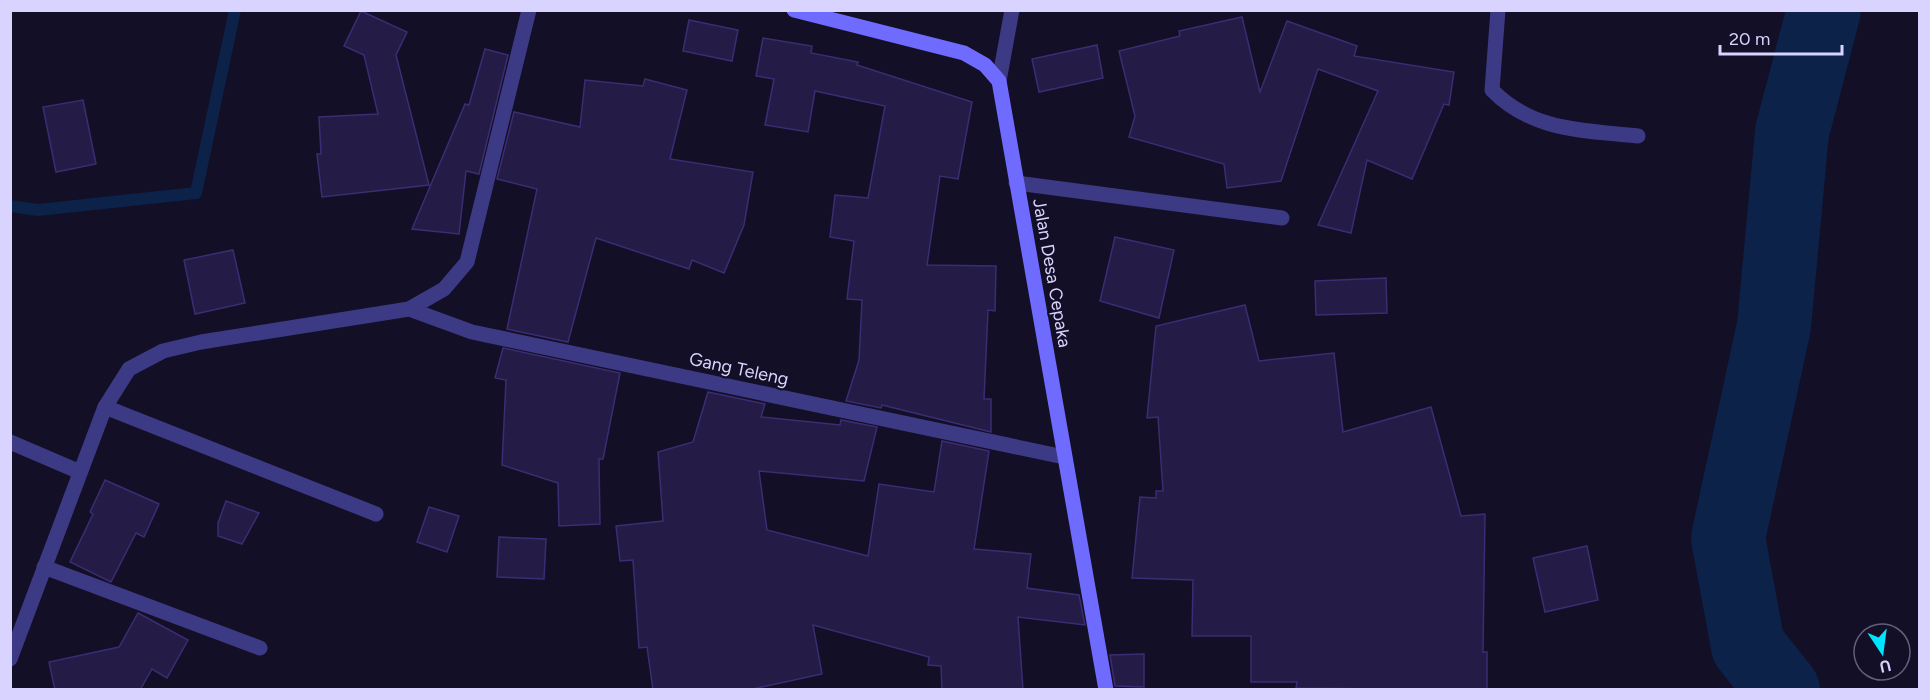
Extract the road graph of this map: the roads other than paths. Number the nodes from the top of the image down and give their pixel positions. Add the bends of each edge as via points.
1 (529, 10) edge
2 (794, 10) edge
3 (1012, 10) edge
4 (1498, 10) edge
5 (999, 81) junction
6 (1638, 136) dead end
7 (1016, 183) junction
8 (1282, 218) dead end
9 (409, 309) junction
10 (105, 407) junction
11 (10, 442) edge
12 (1064, 457) junction
13 (80, 472) junction
14 (376, 514) dead end
15 (44, 567) junction
16 (260, 648) dead end
17 (10, 659) edge
18 (1106, 690) edge

1 - 9 street via 467,262 444,289
2 - 5 street via 964,53 985,65
3 - 5 street
4 - 6 street via 1492,90 1507,104 1549,126
5 - 7 street, Jalan Desa Cepaka
7 - 8 street
7 - 12 street, Jalan Desa Cepaka
9 - 10 street via 164,351 129,369
9 - 12 street, Gang Teleng via 472,332
10 - 13 street
10 - 14 street
11 - 13 street
12 - 18 street, Jalan Desa Cepaka
13 - 15 street
15 - 16 street
15 - 17 street

